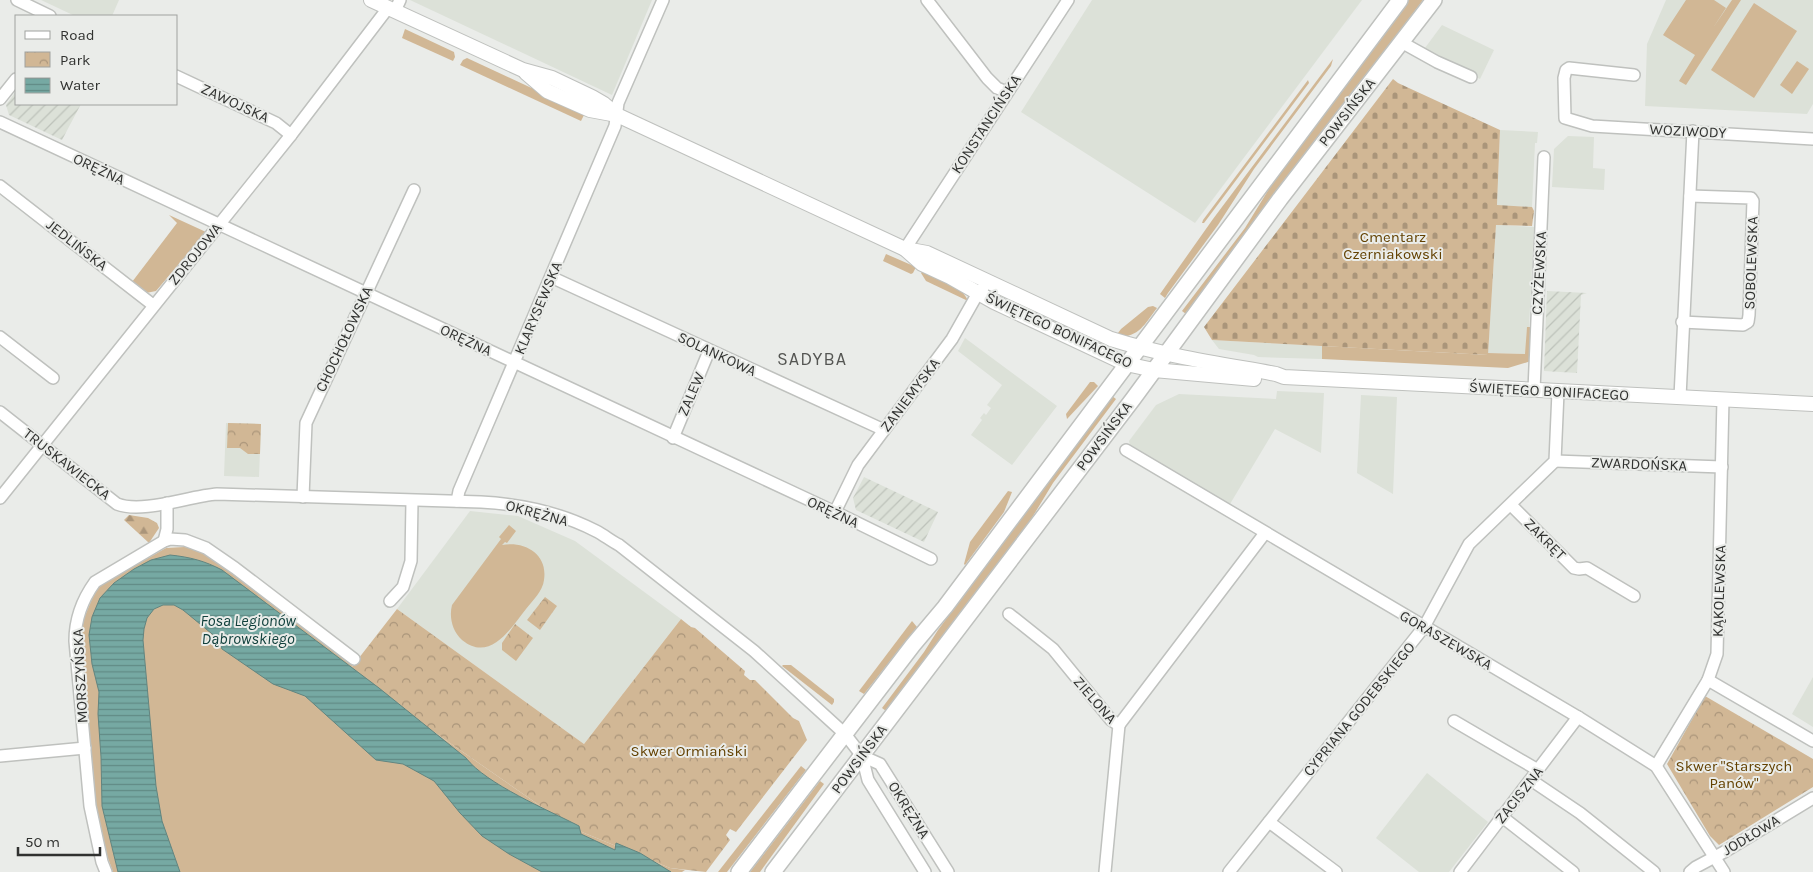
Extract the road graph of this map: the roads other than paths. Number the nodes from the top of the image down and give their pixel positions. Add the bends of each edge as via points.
1 (17, 0) edge
2 (371, 0) edge
3 (663, 0) edge
4 (927, 0) edge
5 (1068, 0) edge
6 (1400, 0) edge
7 (1434, 0) edge
8 (394, 6) edge
9 (48, 15) edge
10 (1401, 42) junction
11 (1634, 75) dead end
12 (178, 77) edge
13 (1471, 78) dead end
14 (15, 80) edge
15 (1007, 92) junction
16 (0, 99) edge
17 (617, 115) junction
18 (0, 122) edge
19 (1693, 131) junction
20 (291, 135) junction
21 (1813, 139) edge
22 (1544, 157) dead end
23 (0, 186) edge
24 (414, 190) dead end
25 (1690, 196) junction
26 (218, 225) junction
27 (905, 249) junction
28 (551, 277) junction
29 (992, 285) junction
30 (366, 293) junction
31 (978, 293) junction
32 (153, 305) junction
33 (1682, 322) junction
34 (0, 337) edge
35 (1138, 347) junction
36 (709, 351) junction
37 (1166, 354) junction
38 (514, 363) junction
39 (1126, 364) junction
40 (1154, 370) junction
41 (1284, 377) junction
42 (53, 378) dead end
43 (1534, 390) junction
44 (1558, 392) junction
45 (1680, 398) junction
46 (1723, 400) junction
47 (1813, 404) edge
48 (0, 412) edge
49 (884, 430) junction
50 (672, 438) junction
51 (42, 444) junction
52 (1126, 450) dead end
53 (1555, 460) junction
54 (1722, 468) junction
55 (1, 493) edge
56 (303, 497) junction
57 (412, 501) junction
58 (457, 501) junction
59 (168, 503) junction
60 (1511, 505) junction
61 (835, 512) junction
62 (1265, 533) junction
63 (164, 541) junction
64 (931, 559) dead end
65 (1634, 596) dead end
66 (390, 601) dead end
67 (1009, 614) dead end
68 (1424, 627) junction
69 (354, 659) dead end
70 (1708, 680) junction
71 (1578, 717) junction
72 (1454, 721) dead end
73 (1119, 725) junction
74 (845, 734) junction
75 (1813, 741) edge
76 (85, 748) junction
77 (0, 756) edge
78 (862, 756) junction
79 (1656, 766) junction
80 (1538, 770) junction
81 (1531, 780) junction
82 (1813, 798) edge
83 (1501, 816) junction
84 (1269, 822) junction
85 (1715, 857) junction
86 (106, 872) edge
87 (739, 872) edge
88 (773, 872) edge
89 (925, 872) edge
90 (948, 872) edge
91 (1105, 872) edge
92 (1229, 872) edge
93 (1336, 872) edge
94 (1460, 872) edge
95 (1573, 872) edge
96 (1654, 872) edge
97 (1690, 872) edge
98 (1724, 872) edge

1 - 9 street
2 - 8 street, ŚWIĘTEGO BONIFACEGO
3 - 17 street, KLARYSEWSKA via 618,103
4 - 15 street via 987,78
5 - 15 street, KONSTANCIŃSKA
6 - 35 main road, POWSIŃSKA
7 - 10 main road, POWSIŃSKA
8 - 17 street, ŚWIĘTEGO BONIFACEGO via 523,70 552,78 592,97
8 - 20 street, ZDROJOWA
10 - 13 street
10 - 37 main road, POWSIŃSKA
11 - 19 street, WOZIWODY via 1569,68 1564,78 1565,118 1592,126
12 - 20 street, ZAWOJSKA via 276,123
14 - 16 street
15 - 27 street, KONSTANCIŃSKA
17 - 27 street, ŚWIĘTEGO BONIFACEGO
17 - 28 street, KLARYSEWSKA
18 - 26 street, ORĘŻNA
19 - 21 street, WOZIWODY
19 - 25 street
20 - 26 street, ZDROJOWA
22 - 43 street, CZYŻEWSKA
23 - 32 street, JEDLIŃSKA
24 - 30 street, CHOCHOŁOWSKA
25 - 33 street
25 - 33 street, SOBOLEWSKA via 1751,198 1753,201 1749,315 1748,322 1743,325
26 - 30 street, ORĘŻNA
26 - 32 street, ZDROJOWA
27 - 29 street, ŚWIĘTEGO BONIFACEGO via 927,253
27 - 31 street, ŚWIĘTEGO BONIFACEGO via 922,264
28 - 36 street, SOLANKOWA
28 - 38 street, KLARYSEWSKA
29 - 31 street
29 - 35 street, ŚWIĘTEGO BONIFACEGO via 1111,339
30 - 38 street, ORĘŻNA
30 - 56 street, CHOCHOŁOWSKA via 306,423
31 - 39 street, ŚWIĘTEGO BONIFACEGO
31 - 49 street, ZANIEMYSKA via 952,339
32 - 51 street, ZDROJOWA
33 - 45 street
34 - 42 street
35 - 37 street, ŚWIĘTEGO BONIFACEGO
35 - 39 main road, POWSIŃSKA
36 - 49 street, SOLANKOWA
36 - 50 street, ZALEW
37 - 40 main road, POWSIŃSKA
37 - 41 street, ŚWIĘTEGO BONIFACEGO
38 - 50 street, ORĘŻNA
38 - 58 street, KLARYSEWSKA
39 - 40 street, ŚWIĘTEGO BONIFACEGO
39 - 74 main road, POWSIŃSKA
40 - 41 street, ŚWIĘTEGO BONIFACEGO via 1268,380
40 - 78 main road, POWSIŃSKA
41 - 43 street, ŚWIĘTEGO BONIFACEGO
43 - 44 street, ŚWIĘTEGO BONIFACEGO
44 - 45 street, ŚWIĘTEGO BONIFACEGO
44 - 53 street
45 - 46 street, ŚWIĘTEGO BONIFACEGO
46 - 47 street, ŚWIĘTEGO BONIFACEGO
46 - 54 street, KĄKOLEWSKA
48 - 51 street, TRUSKAWIECKA
49 - 61 street, ZANIEMYSKA via 858,465
50 - 61 street, ORĘŻNA
51 - 55 street, ZDROJOWA
51 - 59 street, TRUSKAWIECKA via 117,504 128,508
52 - 62 street, GORASZEWSKA
53 - 54 street, ZWARDOŃSKA
53 - 60 street, CYPRIANA GODEBSKIEGO
54 - 70 street, KĄKOLEWSKA via 1717,654
56 - 57 street, OKRĘŻNA
56 - 59 street, OKRĘŻNA via 217,494
57 - 58 street, OKRĘŻNA
57 - 66 street via 411,561 402,586
58 - 74 street, OKRĘŻNA via 508,504 556,515 619,545 754,651
59 - 63 street
60 - 65 street, ZAKRĘT via 1574,568 1587,568
60 - 68 street, CYPRIANA GODEBSKIEGO via 1469,544
61 - 64 street, ORĘŻNA
62 - 68 street, GORASZEWSKA
62 - 73 street
63 - 69 street via 185,540 206,548
63 - 76 street, MORSZYŃSKA via 95,582 82,606 75,641
67 - 73 street, ZIELONA via 1052,649 1111,720
68 - 71 street, GORASZEWSKA
68 - 84 street, CYPRIANA GODEBSKIEGO
70 - 75 street
70 - 79 street, KĄKOLEWSKA
71 - 79 street, GORASZEWSKA
71 - 80 street, ZACISZNA
72 - 80 street
73 - 91 street, ZIELONA
74 - 78 street, OKRĘŻNA
74 - 87 main road, POWSIŃSKA
76 - 77 street
76 - 86 street, MORSZYŃSKA via 90,806
78 - 88 main road, POWSIŃSKA
78 - 89 street, OKRĘŻNA via 868,780
78 - 90 street, OKRĘŻNA via 880,764
79 - 85 street, GORASZEWSKA
80 - 81 street, ZACISZNA
81 - 83 street, ZACISZNA
81 - 96 street via 1580,813
82 - 85 street, JODŁOWA
83 - 94 street, ZACISZNA
83 - 95 street
84 - 92 street, CYPRIANA GODEBSKIEGO
84 - 93 street
85 - 97 street, JODŁOWA
85 - 98 street, GORASZEWSKA

